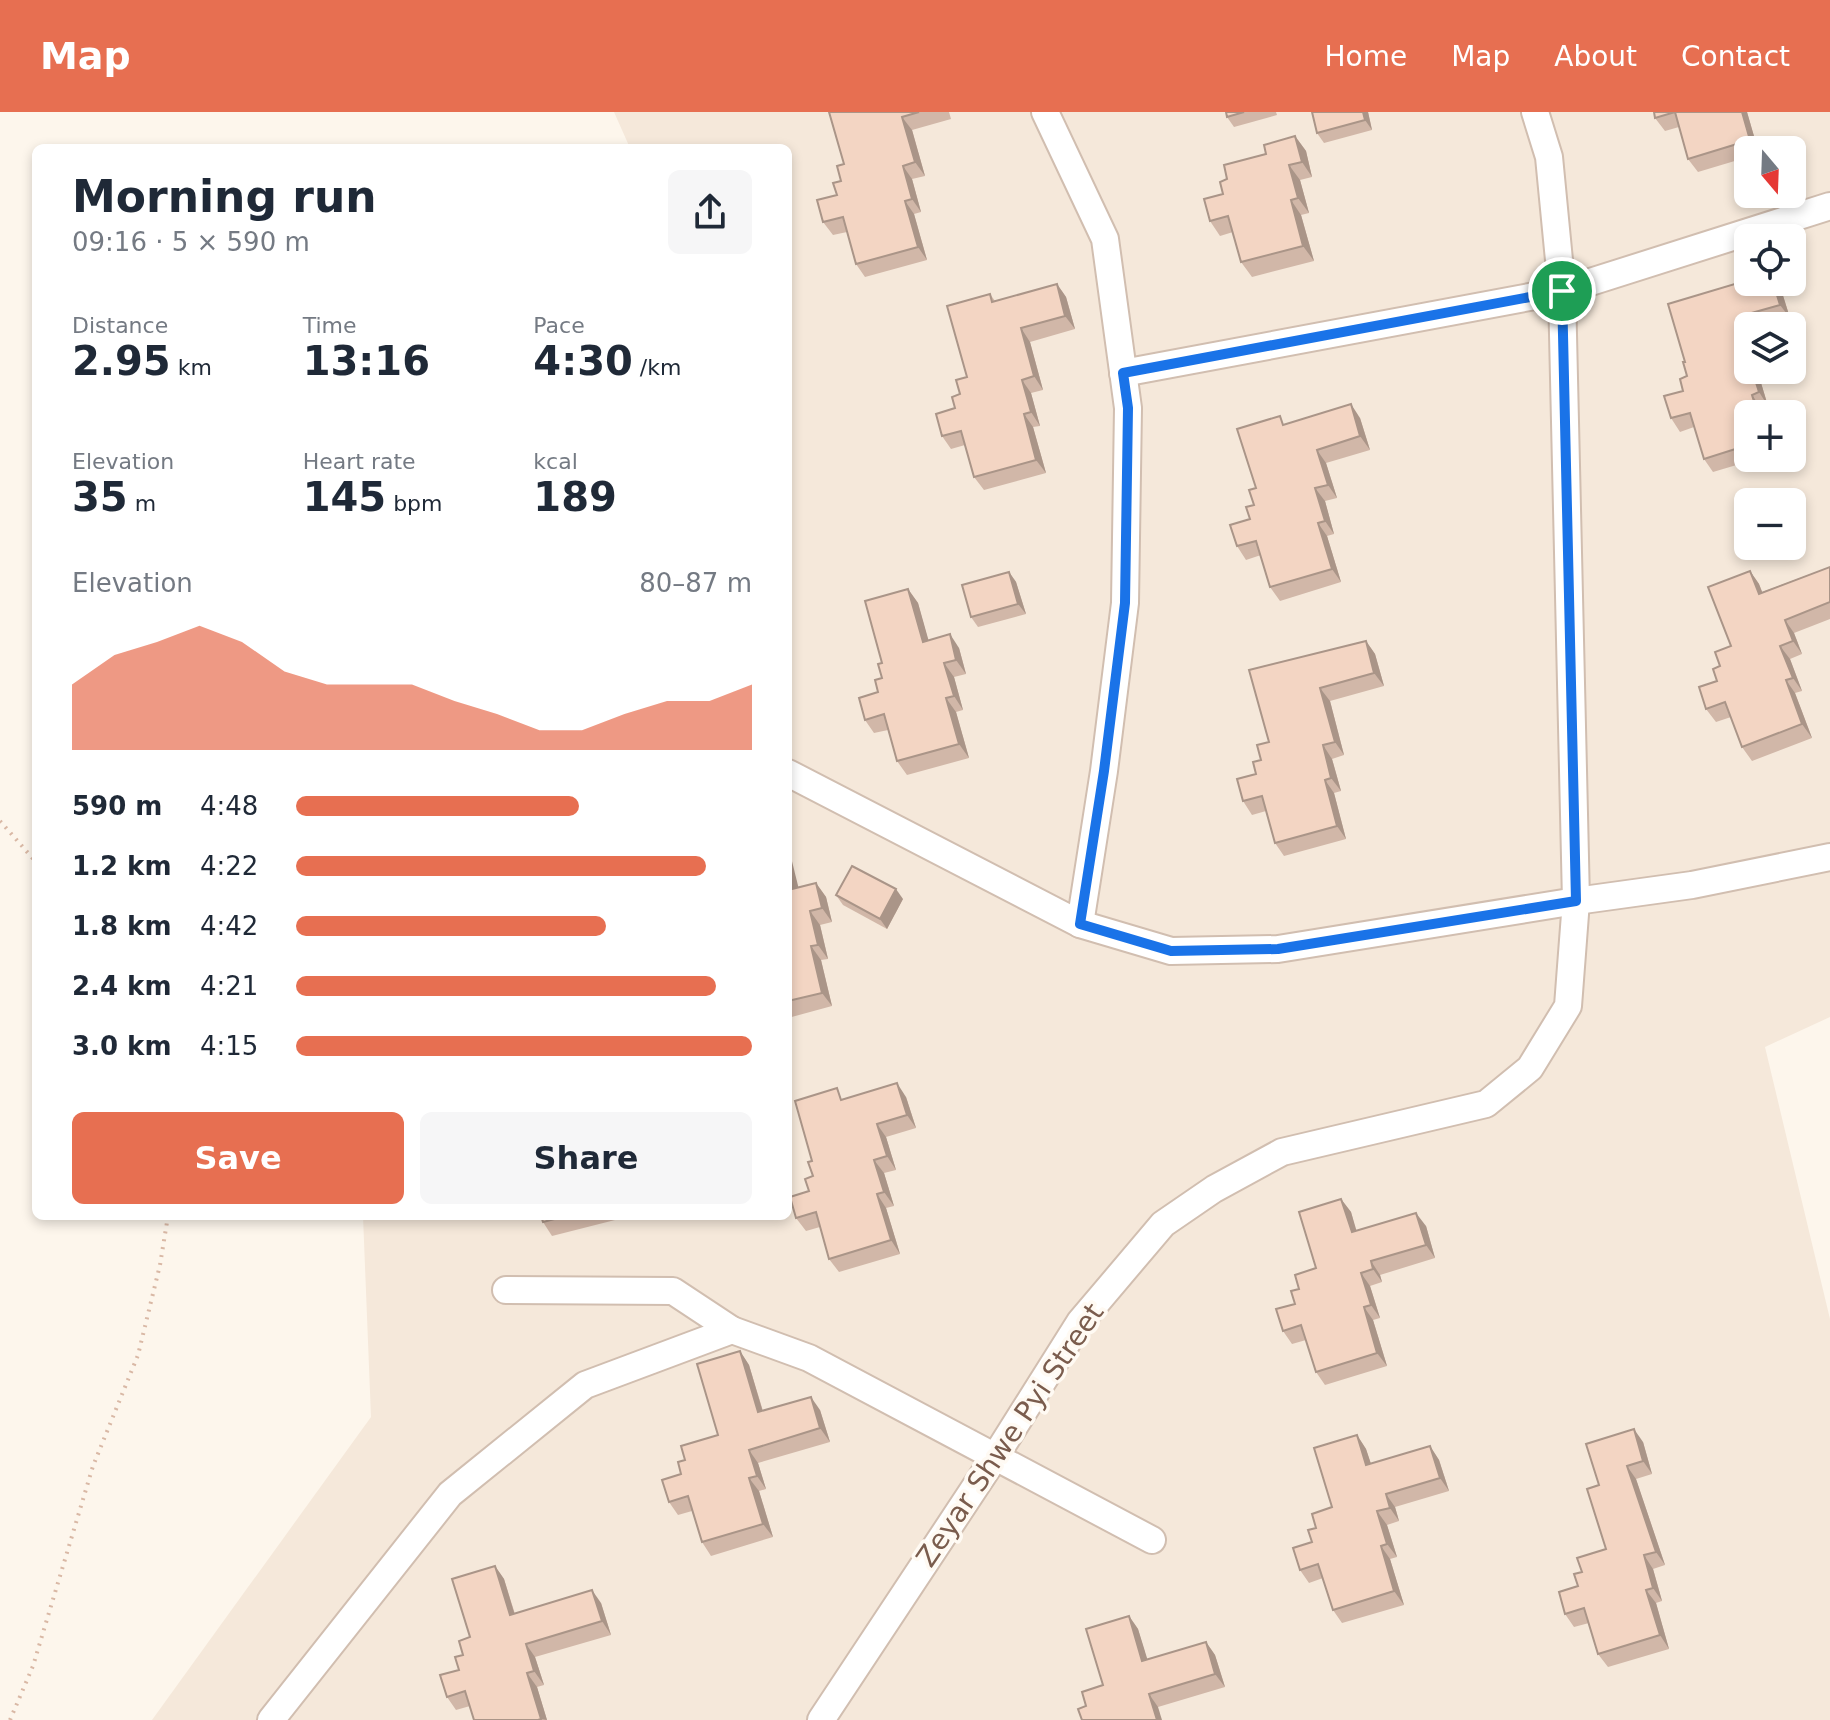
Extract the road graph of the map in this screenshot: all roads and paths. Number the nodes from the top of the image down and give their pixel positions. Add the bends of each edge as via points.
1 (1045, 112) edge
2 (1535, 112) edge
3 (1830, 206) edge
4 (1562, 291) junction
5 (1123, 373) junction
6 (792, 775) edge
7 (0, 821) edge
8 (32, 857) edge
9 (1830, 857) edge
10 (1576, 901) junction
11 (1080, 924) junction
12 (167, 1220) edge
13 (506, 1290) dead end
14 (732, 1330) junction
15 (995, 1457) junction
16 (1152, 1540) dead end
17 (10, 1720) edge
18 (271, 1720) edge
19 (821, 1720) edge

1 - 5 street via 1105,239
2 - 4 street, Zeyar Shwe Pyi Street via 1549,157
3 - 4 street
4 - 5 street
4 - 10 street, Zeyar Shwe Pyi Street
5 - 11 street via 1128,408 1125,603
6 - 11 street
7 - 8 path
9 - 10 street via 1692,885
10 - 11 street via 1278,949 1171,951
10 - 15 street, Zeyar Shwe Pyi Street via 1568,1006 1530,1068 1486,1104 1282,1152 1163,1224 1080,1322
12 - 17 path via 138,1355 93,1466 33,1666
13 - 14 street via 673,1291
14 - 15 street via 809,1358
14 - 18 street via 585,1385 450,1494
15 - 16 street
15 - 19 street, Zeyar Shwe Pyi Street

